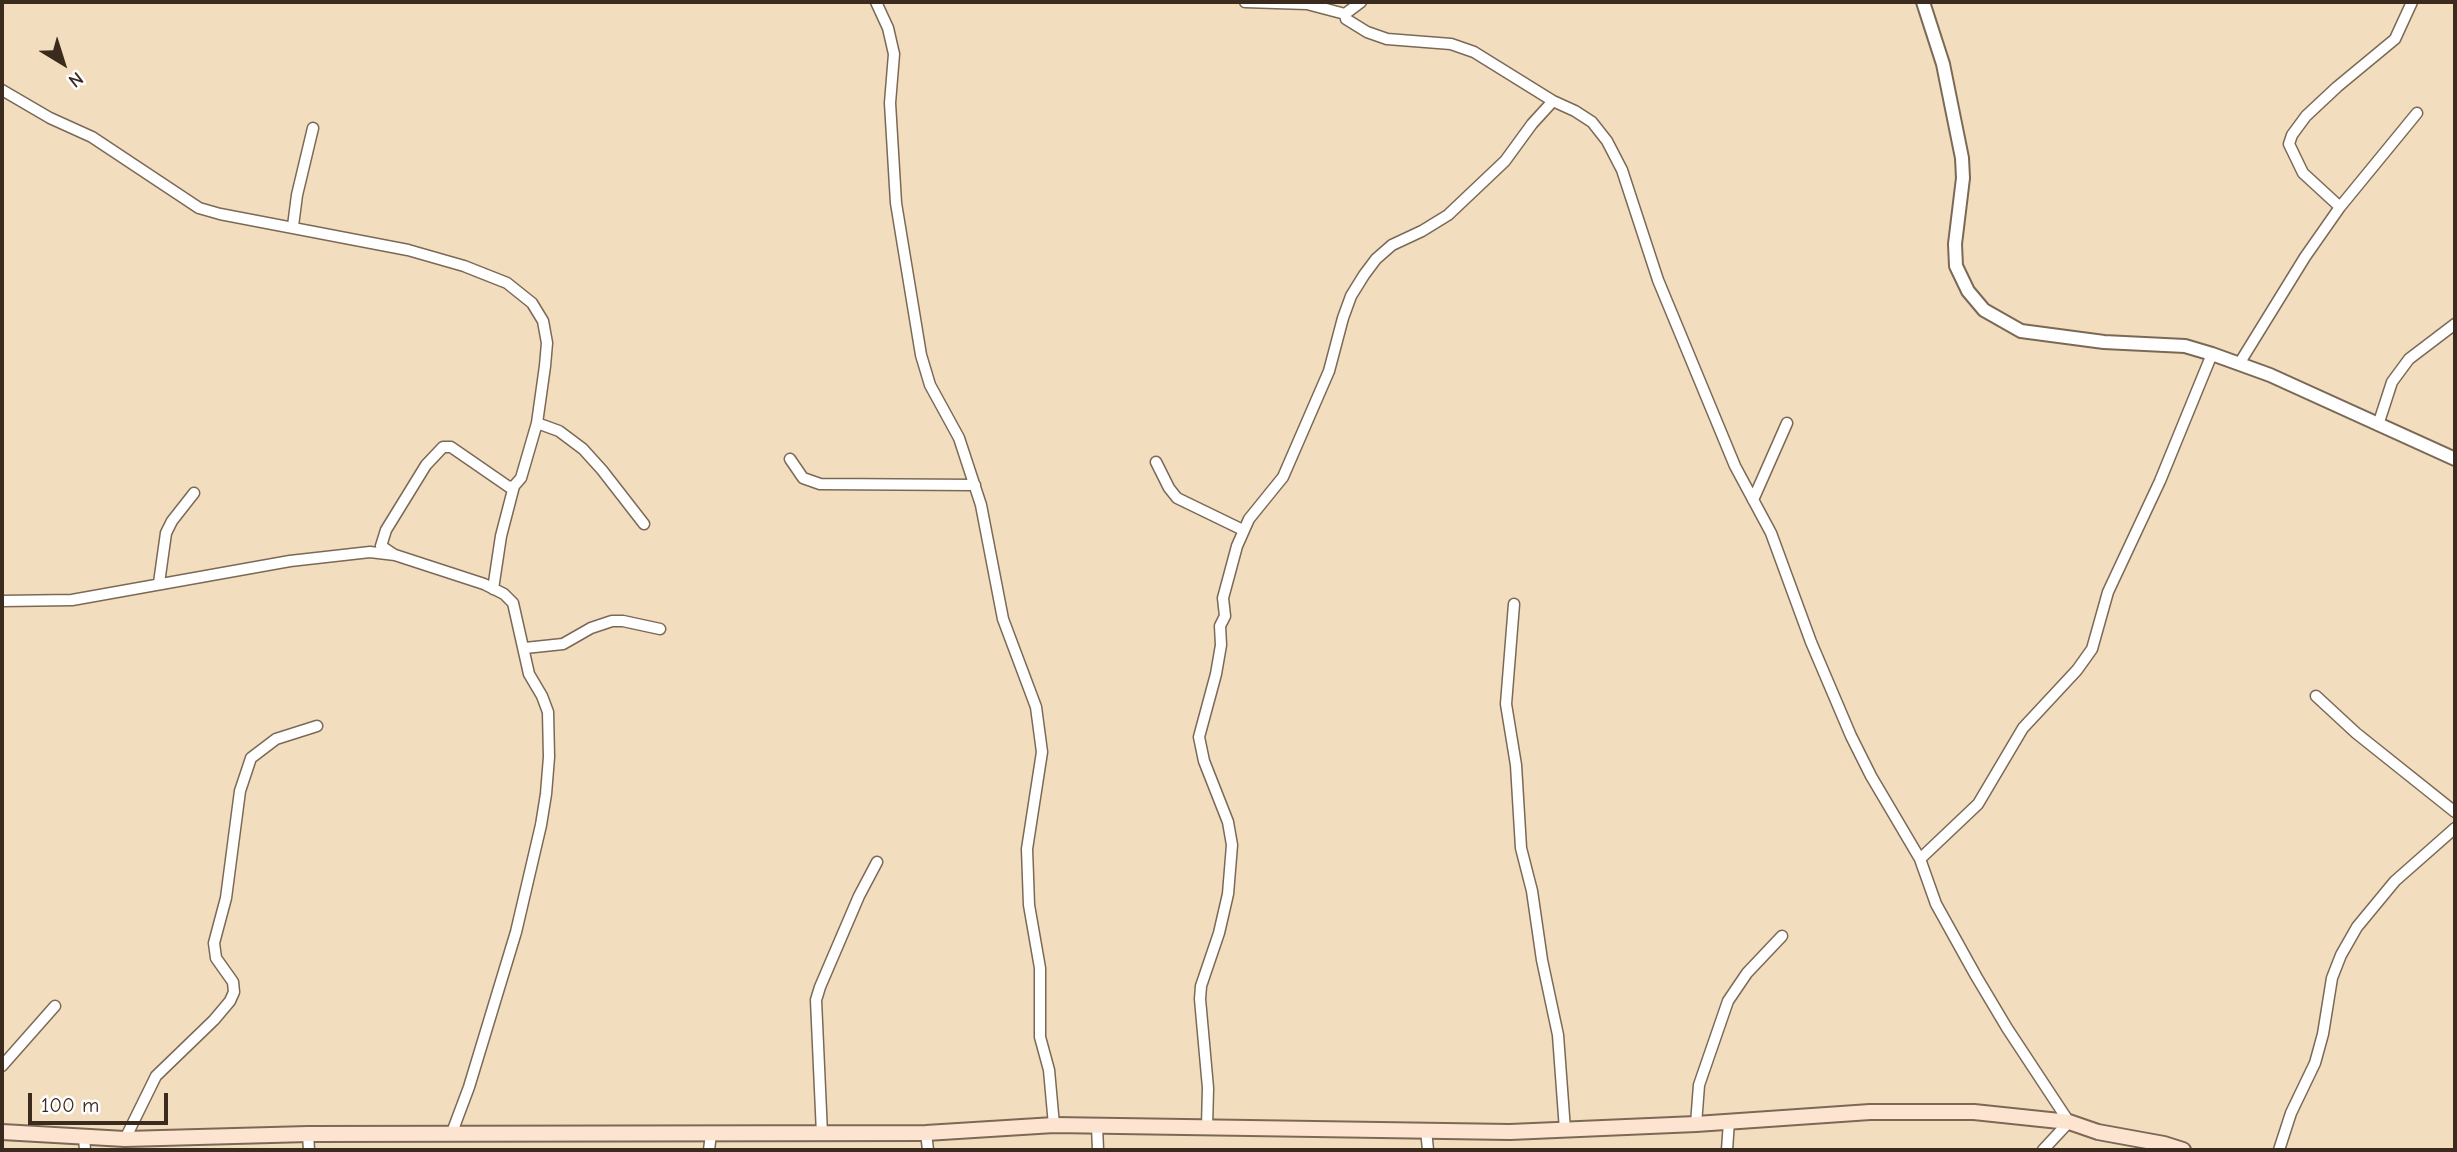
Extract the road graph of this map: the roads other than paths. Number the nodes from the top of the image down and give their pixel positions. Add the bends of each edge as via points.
1 (876, 2) edge
2 (1245, 2) edge
3 (1361, 2) edge
4 (1923, 2) edge
5 (2412, 2) edge
6 (1345, 15) junction
7 (2, 90) edge
8 (1553, 101) junction
9 (2417, 113) dead end
10 (313, 128) dead end
11 (2340, 207) junction
12 (293, 226) junction
13 (2455, 324) edge
14 (2211, 355) junction
15 (2239, 364) junction
16 (537, 423) junction
17 (1787, 423) dead end
18 (2378, 425) junction
19 (790, 458) dead end
20 (2455, 459) edge
21 (1156, 462) dead end
22 (975, 485) junction
23 (514, 486) junction
24 (194, 493) dead end
25 (1753, 500) junction
26 (644, 524) dead end
27 (1243, 530) junction
28 (395, 555) junction
29 (159, 583) junction
30 (493, 589) junction
31 (2, 601) edge
32 (1514, 604) dead end
33 (660, 629) dead end
34 (524, 652) junction
35 (2316, 696) dead end
36 (317, 726) dead end
37 (2455, 812) edge
38 (2455, 828) edge
39 (1920, 859) junction
40 (877, 862) dead end
41 (1782, 936) dead end
42 (55, 1006) dead end
43 (2, 1066) edge
44 (1729, 1121) junction
45 (2069, 1122) junction
46 (1696, 1124) junction
47 (1054, 1125) junction
48 (1097, 1126) junction
49 (1207, 1127) junction
50 (1426, 1130) junction
51 (1565, 1130) junction
52 (2, 1132) edge
53 (926, 1133) junction
54 (308, 1134) junction
55 (711, 1134) junction
56 (822, 1134) junction
57 (451, 1135) junction
58 (125, 1139) junction
59 (85, 1144) edge
60 (2163, 1147) edge
61 (309, 1150) edge
62 (709, 1150) edge
63 (928, 1150) edge
64 (1098, 1150) edge
65 (1428, 1150) edge
66 (1727, 1150) edge
67 (2043, 1150) edge
68 (2183, 1150) edge
69 (2279, 1150) edge

1 - 22 street via 894,54 890,103 896,203 920,355 930,385 959,438
2 - 6 street via 1307,4
3 - 6 street
4 - 14 street via 1943,64 1962,158 1955,244 1956,266 1968,291 1984,310 2021,331 2185,346
5 - 11 street via 2395,39 2337,87 2292,135 2289,144 2303,173
6 - 8 street via 1356,26 1387,39 1451,44 1474,52
7 - 12 street via 92,137 200,208
8 - 25 street via 1592,122 1622,170 1658,280
8 - 27 street via 1490,176 1448,215 1392,245 1364,275 1343,318 1329,372 1283,477
9 - 11 street
10 - 12 street
11 - 15 street
12 - 16 street via 464,266 520,292 543,321 547,343
13 - 18 street via 2403,366 2392,382
14 - 15 street
14 - 39 street via 2108,592 2092,649 2023,728 1978,804
15 - 18 street
16 - 23 street via 526,467
16 - 26 street via 559,431 583,449
17 - 25 street
18 - 20 street
19 - 22 street via 803,478 820,484
21 - 27 street via 1177,498
22 - 47 street via 1003,619 1036,707 1040,731 1042,752 1027,849 1029,905 1040,968 1040,1037 1049,1070
23 - 28 street via 504,485 451,447 443,447 426,465 386,530 381,546
23 - 30 street
24 - 29 street via 166,533
25 - 39 street via 1771,533 1851,736
27 - 49 street via 1223,598 1225,616 1216,674 1199,737 1232,845 1228,894 1201,986
28 - 29 street via 369,552 290,561
28 - 30 street
29 - 31 street via 72,600
30 - 34 street via 513,603
32 - 51 street via 1506,704 1521,848 1558,1035
33 - 34 street via 612,621 563,644 525,648
34 - 57 street via 529,674 548,712 550,757 541,825 516,932
35 - 37 street
36 - 58 street via 276,739 251,758 240,791 226,898 214,943 216,958 233,982 234,992 214,1020 156,1076
38 - 69 street via 2395,881 2357,927 2341,955 2315,1063
39 - 45 street via 1936,904 1976,976
40 - 56 street via 816,1000
41 - 46 street via 1728,1001 1699,1085
42 - 43 street
44 - 45 main road via 1870,1112 1974,1112
44 - 46 main road
44 - 66 street
45 - 60 main road
45 - 67 street
46 - 51 main road
47 - 48 main road
47 - 53 main road
48 - 49 main road
48 - 64 street
49 - 50 main road
50 - 51 main road
50 - 65 street
52 - 59 main road
53 - 56 main road
53 - 63 street
54 - 57 main road
54 - 58 main road
54 - 61 street
55 - 56 main road
55 - 57 main road
55 - 62 street
58 - 59 main road
60 - 68 main road

